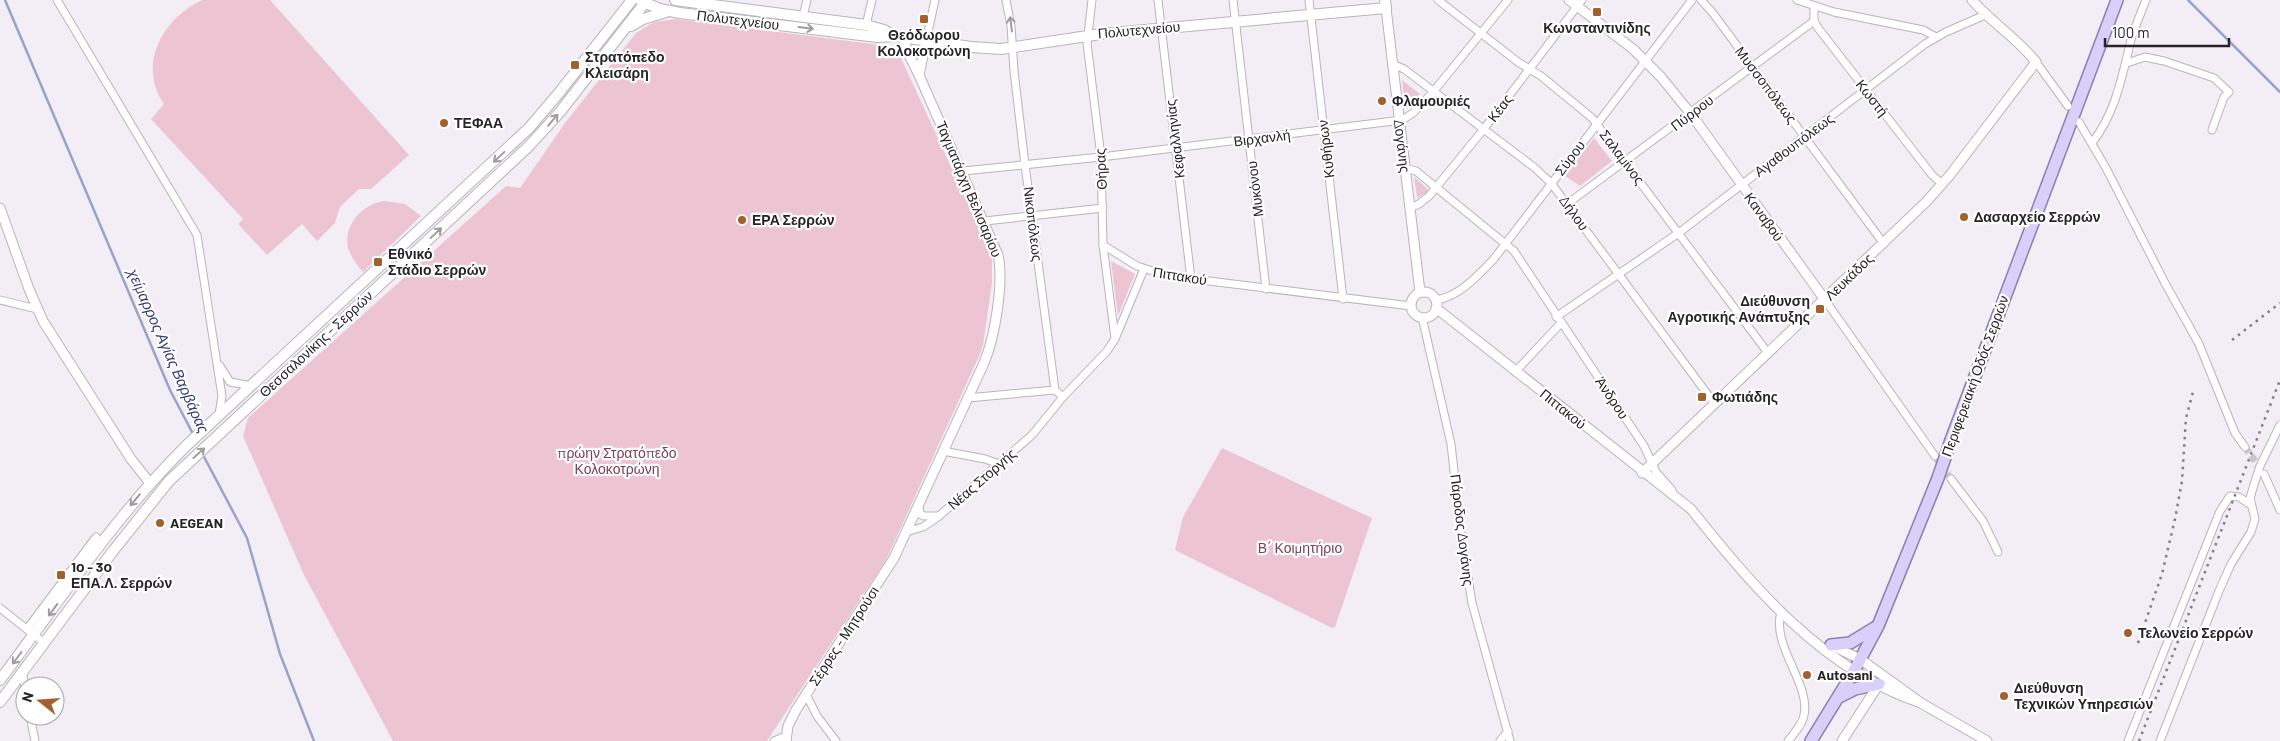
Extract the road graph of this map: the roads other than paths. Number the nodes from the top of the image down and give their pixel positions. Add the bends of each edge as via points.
1 (57, 0) edge
2 (632, 0) edge
3 (675, 0) edge
4 (807, 0) edge
5 (872, 0) edge
6 (935, 0) edge
7 (1006, 0) edge
8 (1092, 0) edge
9 (1158, 0) edge
10 (1233, 0) edge
11 (1309, 0) edge
12 (1438, 0) edge
13 (1508, 0) edge
14 (1569, 0) edge
15 (1692, 0) edge
16 (1701, 0) edge
17 (1797, 0) edge
18 (1972, 0) edge
19 (2117, 0) edge
20 (2146, 0) edge
21 (644, 1) edge
22 (685, 1) edge
23 (1580, 3) edge
24 (1386, 4) edge
25 (745, 5) edge
26 (1814, 7) junction
27 (670, 11) junction
28 (1311, 15) junction
29 (1985, 15) junction
30 (803, 16) junction
31 (1814, 21) junction
32 (1236, 22) junction
33 (866, 25) junction
34 (1161, 28) junction
35 (624, 31) junction
36 (1481, 34) junction
37 (899, 36) junction
38 (1087, 36) junction
39 (1936, 37) junction
40 (926, 41) junction
41 (1012, 48) junction
42 (1646, 60) junction
43 (2036, 62) junction
44 (2127, 63) junction
45 (1392, 64) junction
46 (1753, 68) junction
47 (1529, 69) junction
48 (919, 75) junction
49 (1866, 90) junction
50 (1433, 92) junction
51 (2068, 106) dead end
52 (1691, 114) junction
53 (1399, 120) junction
54 (2079, 122) dead end
55 (1596, 123) junction
56 (1324, 130) junction
57 (1483, 130) junction
58 (2212, 130) dead end
59 (1805, 136) junction
60 (1249, 139) junction
61 (2092, 143) junction
62 (1176, 148) junction
63 (1101, 156) junction
64 (1626, 162) junction
65 (1025, 165) junction
66 (1405, 168) junction
67 (963, 171) junction
68 (1551, 183) junction
69 (1942, 184) junction
70 (1741, 185) junction
71 (1436, 188) junction
72 (1567, 204) junction
73 (0, 208) edge
74 (1103, 208) junction
75 (1410, 208) junction
76 (1031, 216) junction
77 (985, 221) junction
78 (1680, 232) junction
79 (1506, 244) junction
80 (1884, 244) junction
81 (1103, 245) junction
82 (1144, 269) junction
83 (1619, 275) junction
84 (1191, 279) junction
85 (1266, 289) junction
86 (1420, 292) junction
87 (1343, 299) junction
88 (0, 300) edge
89 (1825, 300) junction
90 (1436, 304) junction
91 (1411, 306) junction
92 (37, 309) junction
93 (1422, 317) junction
94 (1559, 320) junction
95 (1115, 339) junction
96 (1768, 352) junction
97 (216, 357) junction
98 (1516, 372) junction
99 (252, 386) junction
100 (1055, 390) junction
101 (1063, 396) junction
102 (967, 398) junction
103 (1714, 404) junction
104 (215, 420) junction
105 (2280, 425) edge
106 (2244, 448) tunnel mouth
107 (943, 451) junction
108 (1935, 456) tunnel mouth
109 (999, 464) junction
110 (1652, 464) junction
111 (1642, 473) junction
112 (2264, 474) tunnel mouth
113 (1951, 479) tunnel mouth
114 (150, 483) junction
115 (919, 504) junction
116 (2251, 505) junction
117 (1691, 509) junction
118 (2280, 510) edge
119 (940, 516) junction
120 (906, 532) junction
121 (99, 540) junction
122 (113, 551) junction
123 (1998, 552) dead end
124 (0, 608) edge
125 (1781, 612) junction
126 (1878, 626) junction
127 (30, 632) junction
128 (1812, 638) junction
129 (43, 642) junction
130 (1831, 645) junction
131 (1860, 659) junction
132 (22, 671) junction
133 (1854, 671) junction
134 (23, 676) edge
135 (0, 680) edge
136 (1878, 684) junction
137 (806, 694) junction
138 (1838, 698) junction
139 (0, 702) edge
140 (1921, 703) junction
141 (32, 726) edge
142 (1508, 731) junction
143 (786, 738) edge
144 (35, 741) edge
145 (774, 741) edge
146 (836, 741) edge
147 (1500, 741) edge
148 (1510, 741) edge
149 (1788, 741) edge
150 (1811, 741) edge
151 (1842, 741) edge
152 (1988, 741) edge
153 (2128, 741) edge
154 (2160, 741) edge

1 - 97 street via 197,235
2 -> 99 main road, Θεσσαλονίκης - Σερρών via 529,128
3 - 22 main road, Πολυτεχνείου
4 - 30 street
5 - 33 street
6 - 40 street
41 -> 7 street, Νικοπόλεως
8 - 38 street, Θήρας
9 - 34 street, Κεφαλληνίας
10 - 32 street, Μυκόνου
11 - 28 street, Κυθήρων
12 - 36 street, Σαλαμίνος
13 - 36 street, Βιρχανλή
14 - 23 street, Καναβού
15 - 42 street, Σύρου
16 - 46 street, Μυσσοπόλεως
17 - 26 street
18 - 29 street
19 - 126 main road, Περιφερειακή Οδός Σερρών, bridge via 1938,478
20 - 44 street via 2131,39
21 - 27 main road
21 - 35 main road, Θεσσαλονίκης - Σερρών
22 - 25 main road, Πολυτεχνείου
23 - 42 street, Καναβού
23 - 47 street, Κέας
24 - 28 main road, Πολυτεχνείου
24 - 45 street, Δογάνης
25 - 30 main road, Πολυτεχνείου
26 - 31 street
26 - 39 street via 1923,30
27 - 35 main road via 643,19
27 -> 37 main road, Πολυτεχνείου via 877,37
28 - 32 main road, Πολυτεχνείου
28 - 56 street, Κυθήρων
29 - 39 street, Αγαθουπόλεως
29 - 43 street via 2016,38
30 - 33 main road, Πολυτεχνείου
31 - 46 street, Πύρρου
31 - 49 street, Κωστή
32 - 34 main road, Πολυτεχνείου
32 - 60 street, Μυκόνου
33 - 37 main road, Πολυτεχνείου
34 - 38 main road, Πολυτεχνείου
34 - 62 street, Κεφαλληνίας
122 -> 35 main road, Θεσσαλονίκης - Σερρών via 157,494 177,474 516,160 548,126
36 - 47 street, Σαλαμίνος
36 - 50 street, Βιρχανλή
37 - 40 main road, Πολυτεχνείου
37 - 48 street, Ταγματάρχη Βελισαρίου
38 - 41 main road, Πολυτεχνείου
38 - 63 street, Θήρας
39 - 49 street, Αγαθουπόλεως
40 - 41 main road, Πολυτεχνείου
40 - 48 street
41 - 65 street, Νικοπόλεως
42 - 52 street, Καναβού
42 - 55 street, Σύρου
43 - 51 street
43 - 69 street, Λευκάδος
44 - 58 street via 2145,57 2214,78 2229,92 2224,97
44 - 61 street via 2110,117
45 - 50 street, Δήλου via 1404,69
45 - 53 street, Δογάνης
46 - 52 street, Πύρρου
46 - 59 street, Μυσσοπόλεως
47 - 55 street, Σαλαμίνος
47 - 57 street, Κέας
48 - 67 street, Ταγματάρχη Βελισαρίου
49 - 59 street, Αγαθουπόλεως
49 - 69 street, Κωστή
50 - 53 street, Βιρχανλή via 1413,113
50 - 57 street, Δήλου
52 - 64 street, Πύρρου
52 - 70 street, Καναβού
53 - 56 street, Βιρχανλή
53 - 66 street, Δογάνης
54 - 61 street
55 - 64 street, Σαλαμίνος
55 - 68 street, Σύρου
56 - 60 street, Βιρχανλή
56 - 87 street, Κυθήρων
57 - 68 street, Δήλου
57 - 71 street, Κέας
59 - 70 street, Αγαθουπόλεως
59 - 80 street, Μυσσοπόλεως
60 - 62 street, Βιρχανλή
60 - 85 street, Μυκόνου
61 - 106 street via 2199,344
62 - 63 street, Βιρχανλή
62 - 84 street, Κεφαλληνίας
63 - 65 street, Βιρχανλή
63 - 74 street, Θήρας
64 - 72 street, Πύρρου
64 - 78 street, Σαλαμίνος
65 - 67 street, Βιρχανλή
65 - 76 street, Νικοπόλεως
66 - 71 street, Άνδρου via 1414,170
66 - 75 street, Δογάνης
67 - 77 street, Ταγματάρχη Βελισαρίου
68 - 72 street, Δήλου
68 - 79 street, Σύρου
69 - 80 street, Λευκάδος
70 - 78 street, Αγαθουπόλεως
70 - 89 street, Καναβού
71 - 75 street, Κέας via 1423,202
71 - 79 street, Άνδρου
72 - 83 street, Δήλου
73 - 92 street
74 - 76 street
74 - 81 street, Θήρας
75 - 86 street, Δογάνης
76 - 77 street
76 - 100 street, Νικοπόλεως
77 - 102 street, Ταγματάρχη Βελισαρίου via 998,255 1000,280 990,345
78 - 83 street, Αγαθουπόλεως
78 - 96 street, Σαλαμίνος
79 - 90 street, Σύρου via 1466,286
79 - 94 street, Άνδρου via 1517,254
80 - 89 street, Λευκάδος
81 - 82 street, Πιττακού
81 - 95 street, Θήρας
82 - 84 street, Πιττακού
82 - 95 street, Νέας Στοργής
83 - 94 street, Αγαθουπόλεως
83 - 103 street, Δήλου
84 - 85 street, Πιττακού
85 - 87 street, Πιττακού
86 - 90 street via 1430,293
86 - 91 street via 1412,299
87 - 91 street, Πιττακού
88 - 92 street
89 - 96 street, Λευκάδος
89 - 108 street, Καναβού
90 - 93 street via 1430,316
90 - 98 street, Πιττακού
91 - 93 street via 1415,314
92 - 114 street via 117,437
93 - 142 street, Πάροδος Δογάνης via 1451,444 1472,602
94 - 98 street, Αγαθουπόλεως
94 - 110 street, Άνδρου via 1644,446
95 - 101 street, Νέας Στοργής
96 - 103 street, Λευκάδος
97 - 99 street via 228,380
97 - 104 street via 222,400
98 - 111 street, Πιττακού
99 - 104 main road, Θεσσαλονίκης - Σερρών
100 - 101 street
100 - 102 street
101 - 109 street, Νέας Στοργής via 1036,431
102 - 107 street, Ταγματάρχη Βελισαρίου
103 - 110 street, Λευκάδος
104 - 114 main road, Θεσσαλονίκης - Σερρών
105 - 116 street via 2256,477
107 - 109 street
107 - 115 street, Ταγματάρχη Βελισαρίου
109 - 119 street, Νέας Στοργής
110 - 111 street, Λευκάδος
110 - 117 street, Άνδρου
111 - 117 street, Πιττακού
112 - 118 street
113 - 123 street via 1983,521
114 -> 121 main road, Θεσσαλονίκης - Σερρών
115 - 119 street via 918,509 924,516
115 - 120 street, Ταγματάρχη Βελισαρίου
116 - 153 street via 2239,497 2230,496 2220,511
116 - 154 street via 2255,519 2251,532 2219,591
117 - 125 street, Άνδρου
119 - 120 street, Νέας Στοργής via 923,527
120 - 137 street, Σέρρες - Μητρούσι via 887,570
121 - 122 street
121 -> 127 main road, Θεσσαλονίκης - Σερρών
122 - 129 main road, Θεσσαλονίκης - Σερρών
124 - 127 street
125 - 128 street, Άνδρου
125 - 149 street via 1778,628 1801,691 1805,712
126 - 130 main road via 1850,643
126 - 131 main road, Περιφερειακή Οδός Σερρών
127 - 129 street
127 -> 135 main road, Θεσσαλονίκης - Σερρών
128 - 130 street
128 - 133 street via 1831,657
129 - 132 main road, Θεσσαλονίκης - Σερρών
130 - 131 street
131 - 133 main road, Περιφερειακή Οδός Σερρών
131 - 140 street
132 - 134 street
132 - 139 main road, Θεσσαλονίκης - Σερρών
133 - 136 street
133 - 138 main road, Περιφερειακή Οδός Σερρών
136 - 138 main road via 1855,689
136 - 140 street
136 - 151 street
137 - 143 street, Σέρρες - Μητρούσι via 793,716
137 - 146 street via 816,716
138 - 150 main road, Περιφερειακή Οδός Σερρών
140 - 152 street
141 - 144 street
142 - 147 street
142 - 148 street, Πάροδος Δογάνης
143 - 145 street

